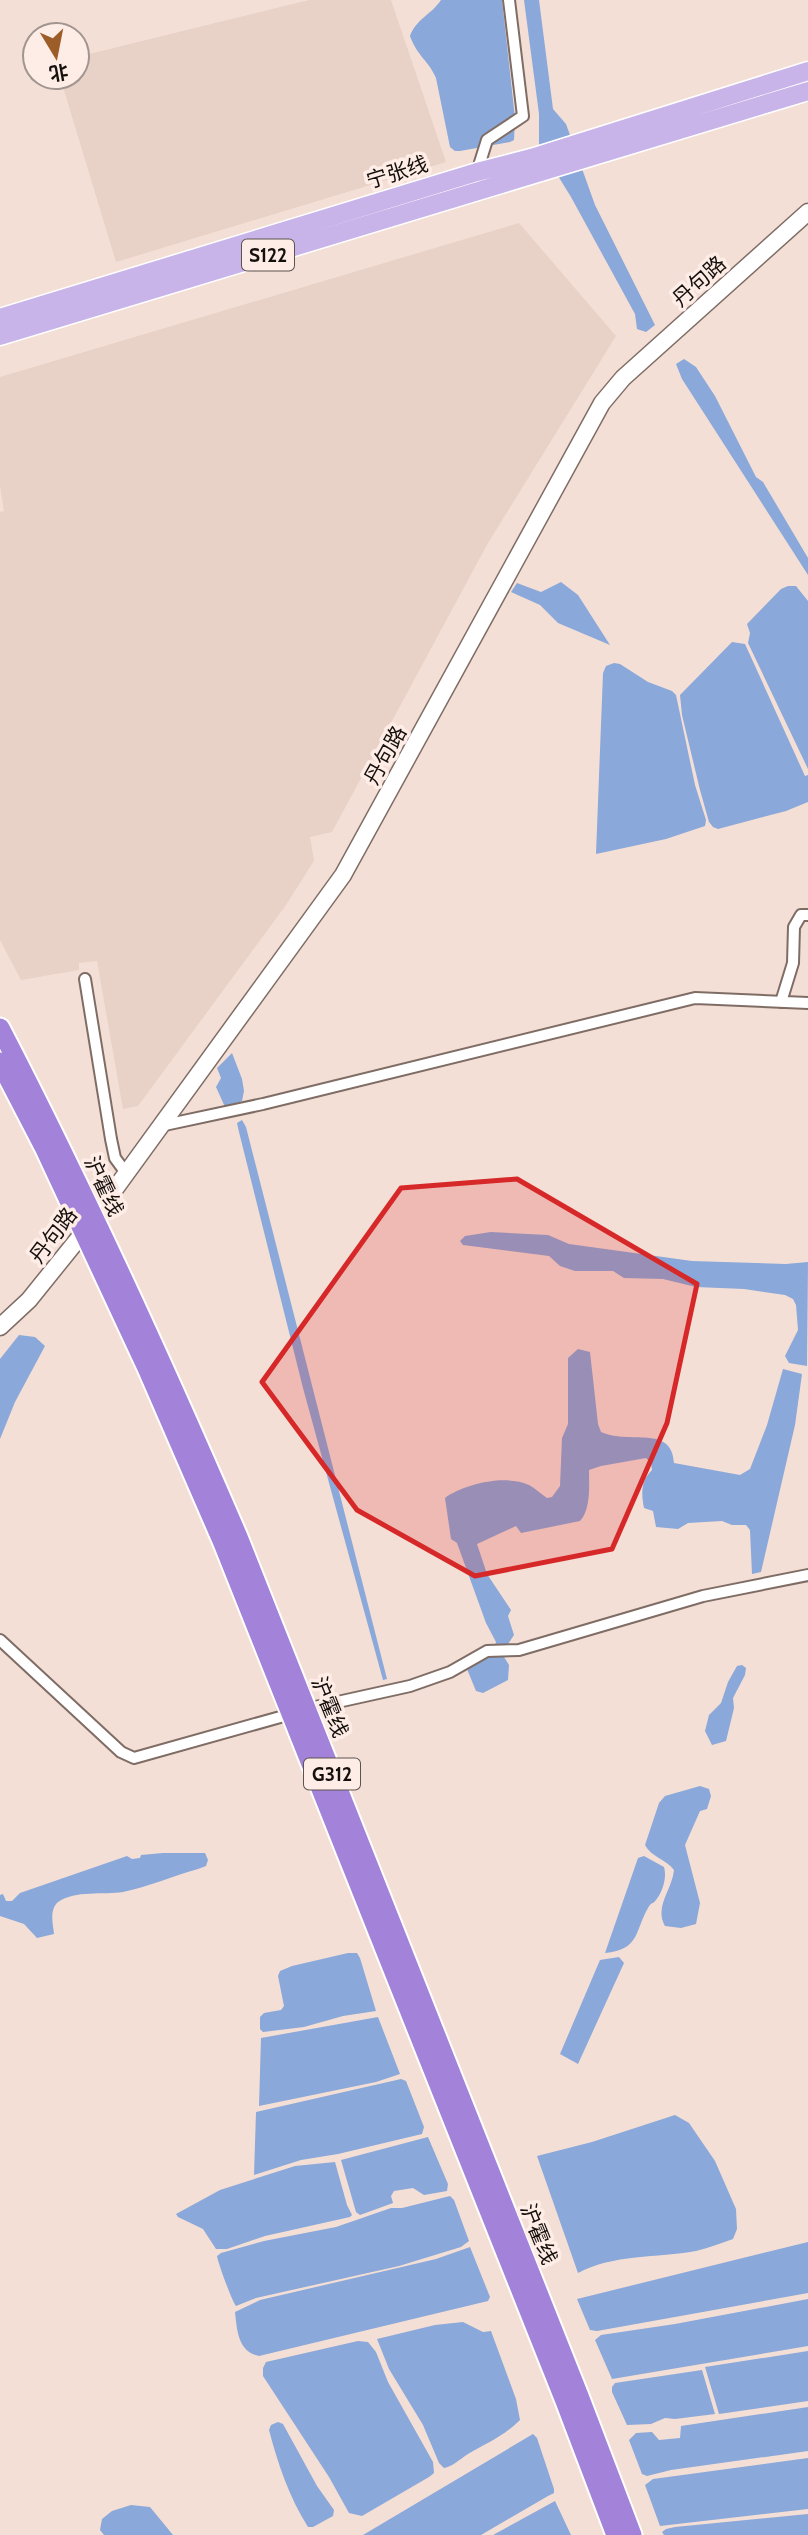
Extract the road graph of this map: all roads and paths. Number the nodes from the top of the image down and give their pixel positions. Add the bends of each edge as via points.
1 (509, 0) edge
2 (808, 71) edge
3 (808, 91) edge
4 (607, 143) junction
5 (533, 166) junction
6 (477, 172) junction
7 (808, 212) edge
8 (0, 317) edge
9 (0, 336) edge
10 (808, 915) edge
11 (85, 978) dead end
12 (781, 1002) junction
13 (808, 1003) edge
14 (0, 1028) edge
15 (0, 1062) edge
16 (160, 1126) junction
17 (126, 1173) junction
18 (88, 1225) junction
19 (0, 1327) edge
20 (808, 1575) edge
21 (0, 1640) edge
22 (299, 1712) junction
23 (616, 2535) edge
24 (632, 2535) edge

1 - 6 street via 523,116 487,140
2 - 4 main road, 宁张线 / S122
3 - 4 main road, 宁张线 / S122
4 - 5 main road, 宁张线 / S122
5 - 6 main road, 宁张线 / S122
5 - 9 main road, 宁张线 / S122
6 - 8 main road, 宁张线 / S122
7 - 16 street, 丹句路 via 602,403 343,875
10 - 12 street via 801,915 794,927 793,963
11 - 17 street via 111,1139
12 - 13 street
12 - 16 street via 695,998
14 - 18 highway, 沪霍线 / G312 via 58,1140
15 - 18 highway, 沪霍线 / G312
16 - 17 street, 丹句路
17 - 18 street, 丹句路
18 - 19 street, 丹句路 via 29,1300
18 - 22 highway, 沪霍线 / G312 via 189,1423 238,1537
20 - 22 street via 703,1596 519,1650 487,1651 450,1672 410,1686
21 - 22 street via 121,1752 134,1758
22 - 23 highway, 沪霍线 / G312
22 - 24 highway, 沪霍线 / G312

